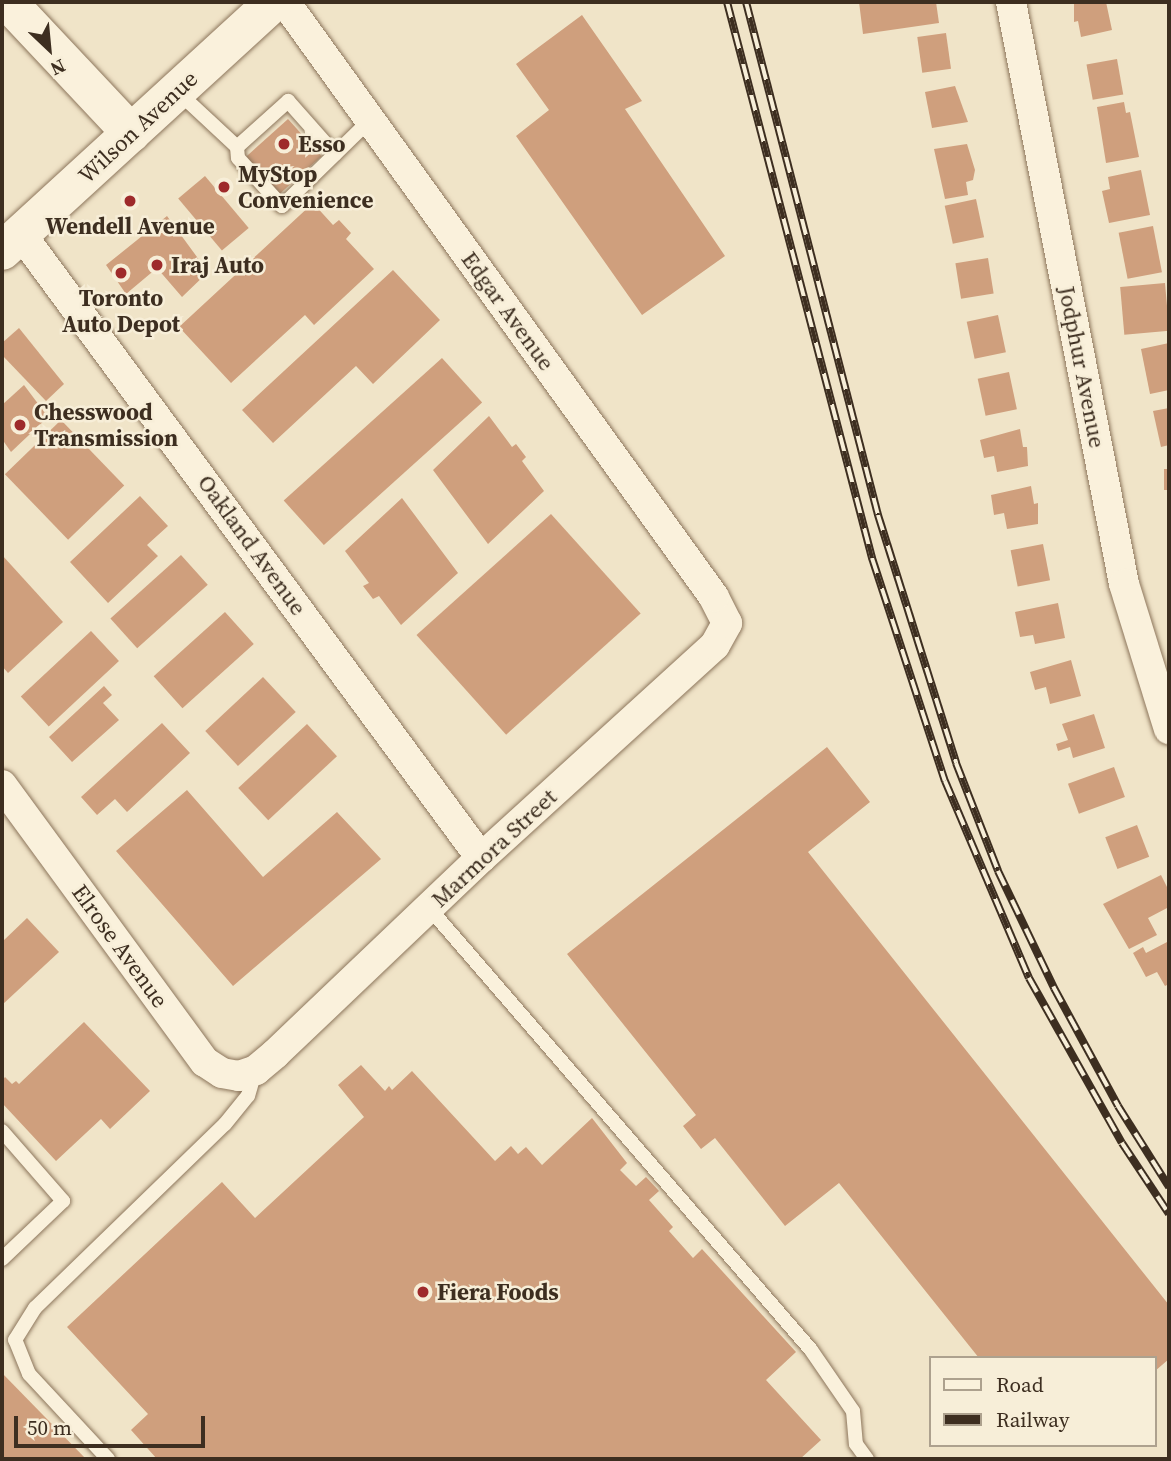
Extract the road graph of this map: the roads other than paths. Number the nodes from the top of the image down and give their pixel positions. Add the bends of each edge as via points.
1 (8, 2) edge
2 (274, 2) edge
3 (285, 2) edge
4 (1011, 2) edge
5 (177, 91) junction
6 (370, 120) junction
7 (131, 133) junction
8 (237, 147) junction
9 (335, 154) junction
10 (11, 243) edge
11 (727, 623) joint
12 (1169, 729) edge
13 (2, 786) edge
14 (481, 858) junction
15 (430, 909) junction
16 (256, 1070) junction
17 (2, 1131) edge
18 (2, 1259) edge
19 (108, 1459) edge
20 (867, 1459) edge

1 - 7 main road
2 - 5 main road, Wilson Avenue
3 - 6 street, Edgar Avenue
4 - 12 street, Jodphur Avenue via 1124,584
5 - 7 main road, Wilson Avenue
5 - 8 lane
6 - 9 lane
6 - 11 street, Edgar Avenue via 714,597
7 - 10 main road, Wilson Avenue
8 - 9 lane via 262,133 288,101
8 - 9 lane via 238,159 282,206 305,177
10 - 14 street, Oakland Avenue
11 - 14 street, Marmora Street via 715,645
13 - 16 street, Elrose Avenue via 205,1062 222,1073 239,1076
14 - 15 street, Marmora Street
15 - 16 street, Marmora Street
15 - 20 lane via 811,1350 853,1411 856,1444
16 - 19 lane via 247,1096 225,1124 35,1307 15,1340 29,1374
17 - 18 lane via 63,1201

